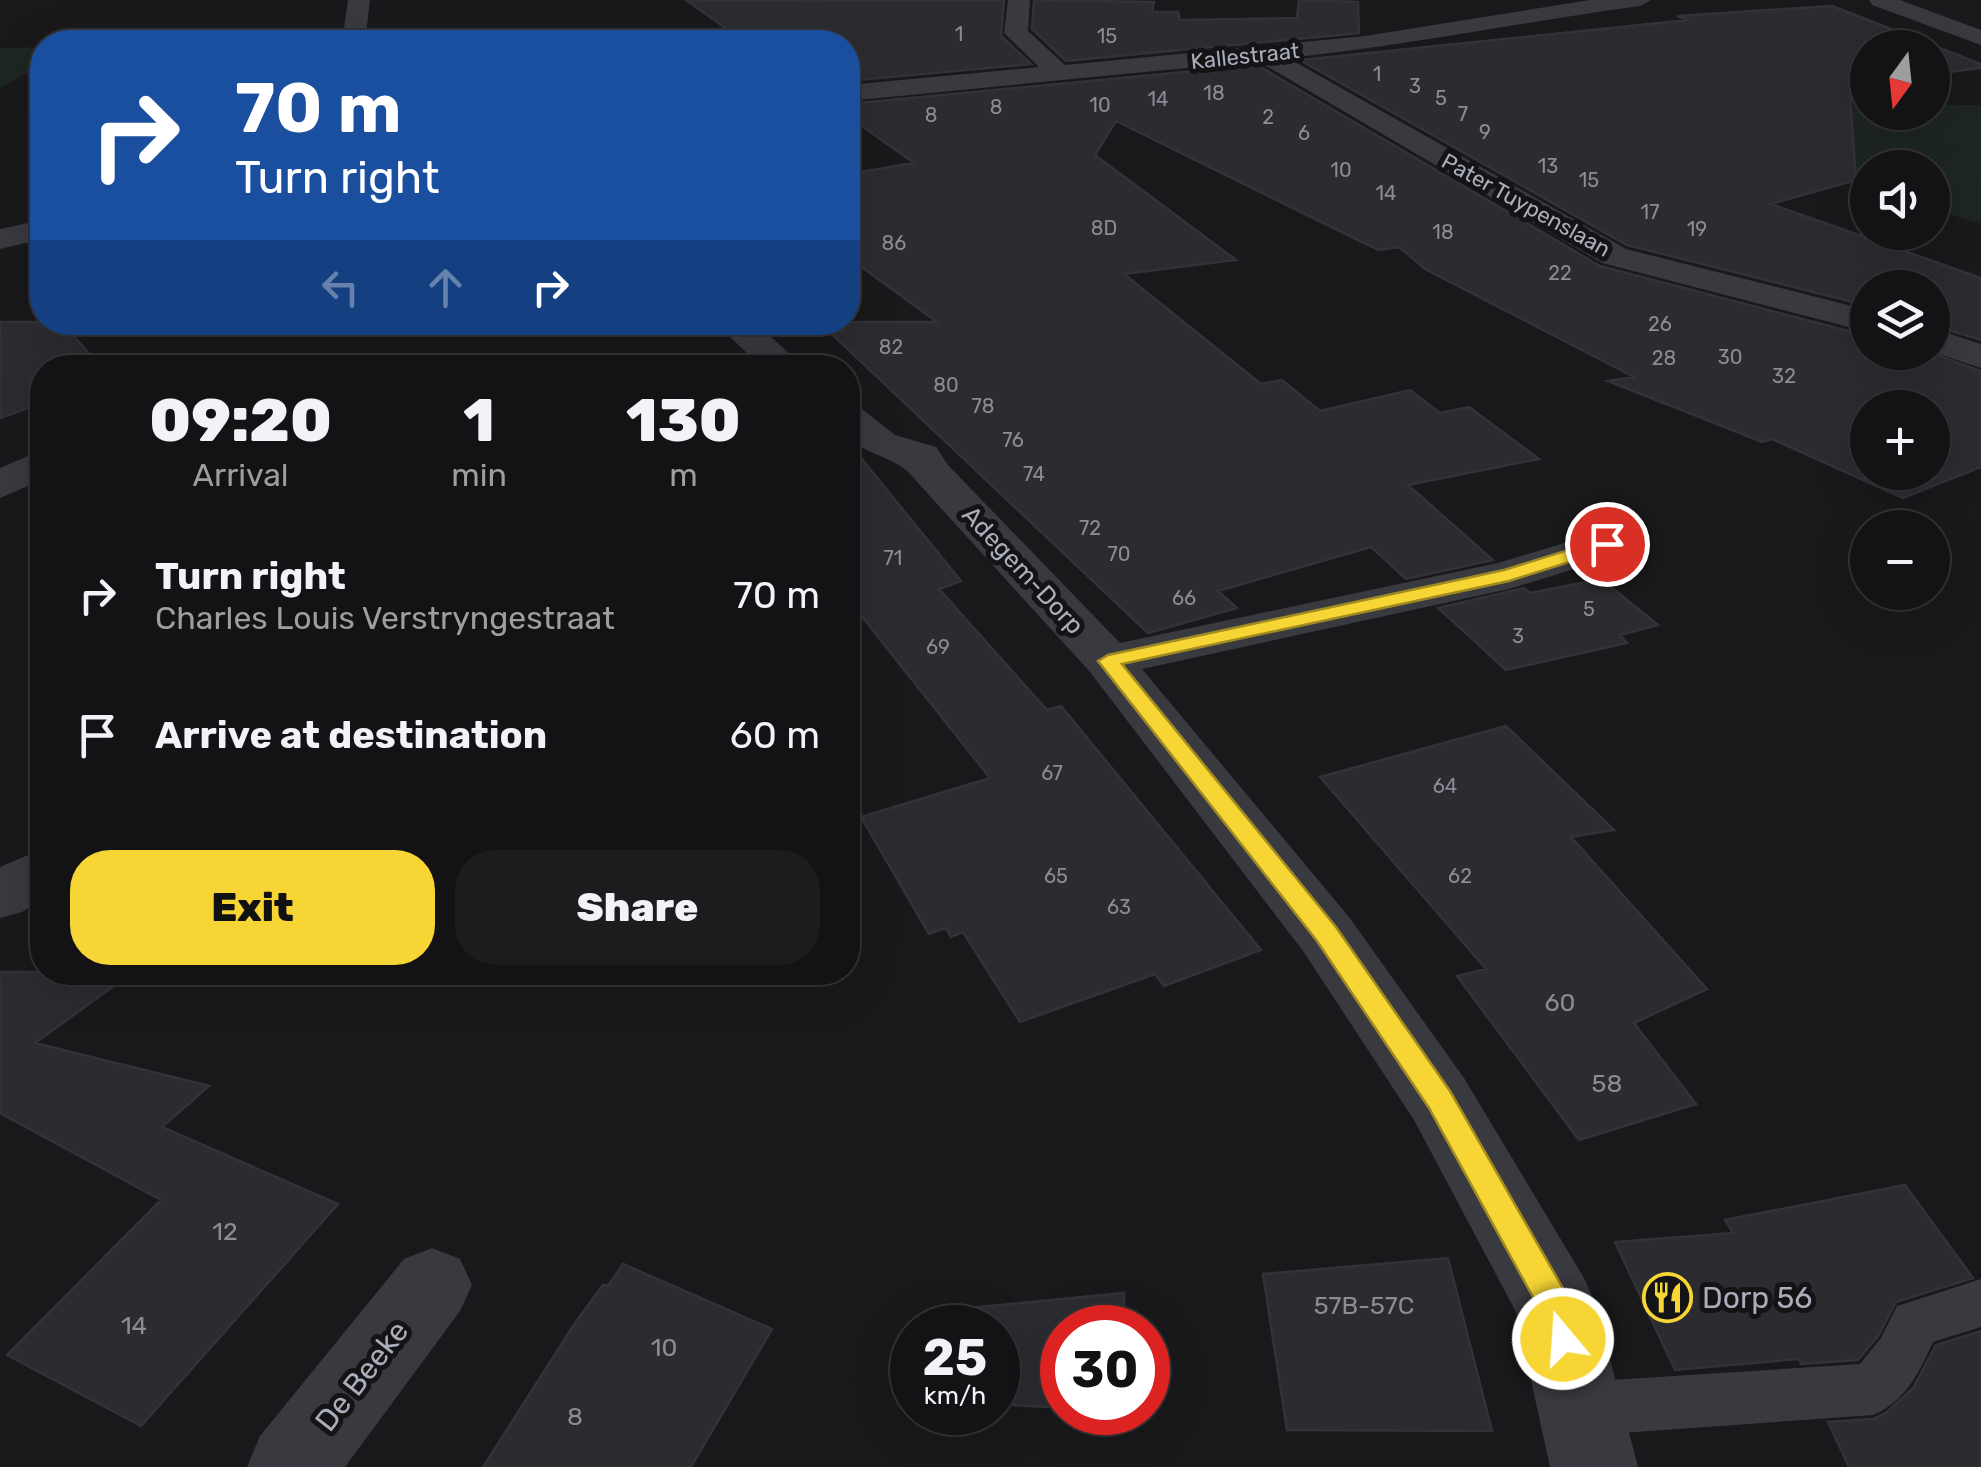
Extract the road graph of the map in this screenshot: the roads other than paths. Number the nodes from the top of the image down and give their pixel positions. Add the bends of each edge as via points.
1 (358, 0) edge
2 (1018, 0) edge
3 (1640, 0) edge
4 (1880, 0) edge
5 (355, 30) edge
6 (1981, 38) edge
7 (1264, 54) junction
8 (1058, 72) junction
9 (860, 92) edge
10 (30, 233) edge
11 (0, 239) edge
12 (1694, 277) junction
13 (1850, 296) edge
14 (1850, 331) edge
15 (747, 335) edge
16 (1950, 345) edge
17 (771, 355) edge
18 (1981, 358) edge
19 (860, 428) edge
20 (30, 469) edge
21 (0, 485) edge
22 (1607, 544) dead end
23 (1108, 661) junction
24 (30, 877) edge
25 (0, 896) edge
26 (432, 1285) dead end
27 (1981, 1303) edge
28 (1587, 1438) edge
29 (291, 1467) edge

1 - 5 street
2 - 8 street via 1016,34
3 - 7 street, Kallestraat
4 - 6 street
7 - 8 street, Kallestraat
7 - 12 street, Pater Tuypenslaan via 1614,256
8 - 9 street, Kallestraat
10 - 11 street
12 - 13 street via 1745,266 1781,268
12 - 14 street via 1692,288 1799,334
15 - 17 street
16 - 18 street
19 - 23 street, Adegem-Dorp via 880,444 921,456
20 - 21 street
22 - 23 street via 1509,575
23 - 28 street, Adegem-Dorp via 1326,934 1439,1099 1555,1304
24 - 25 street
26 - 29 street, De Beeke
27 - 28 lane via 1915,1323 1873,1390

